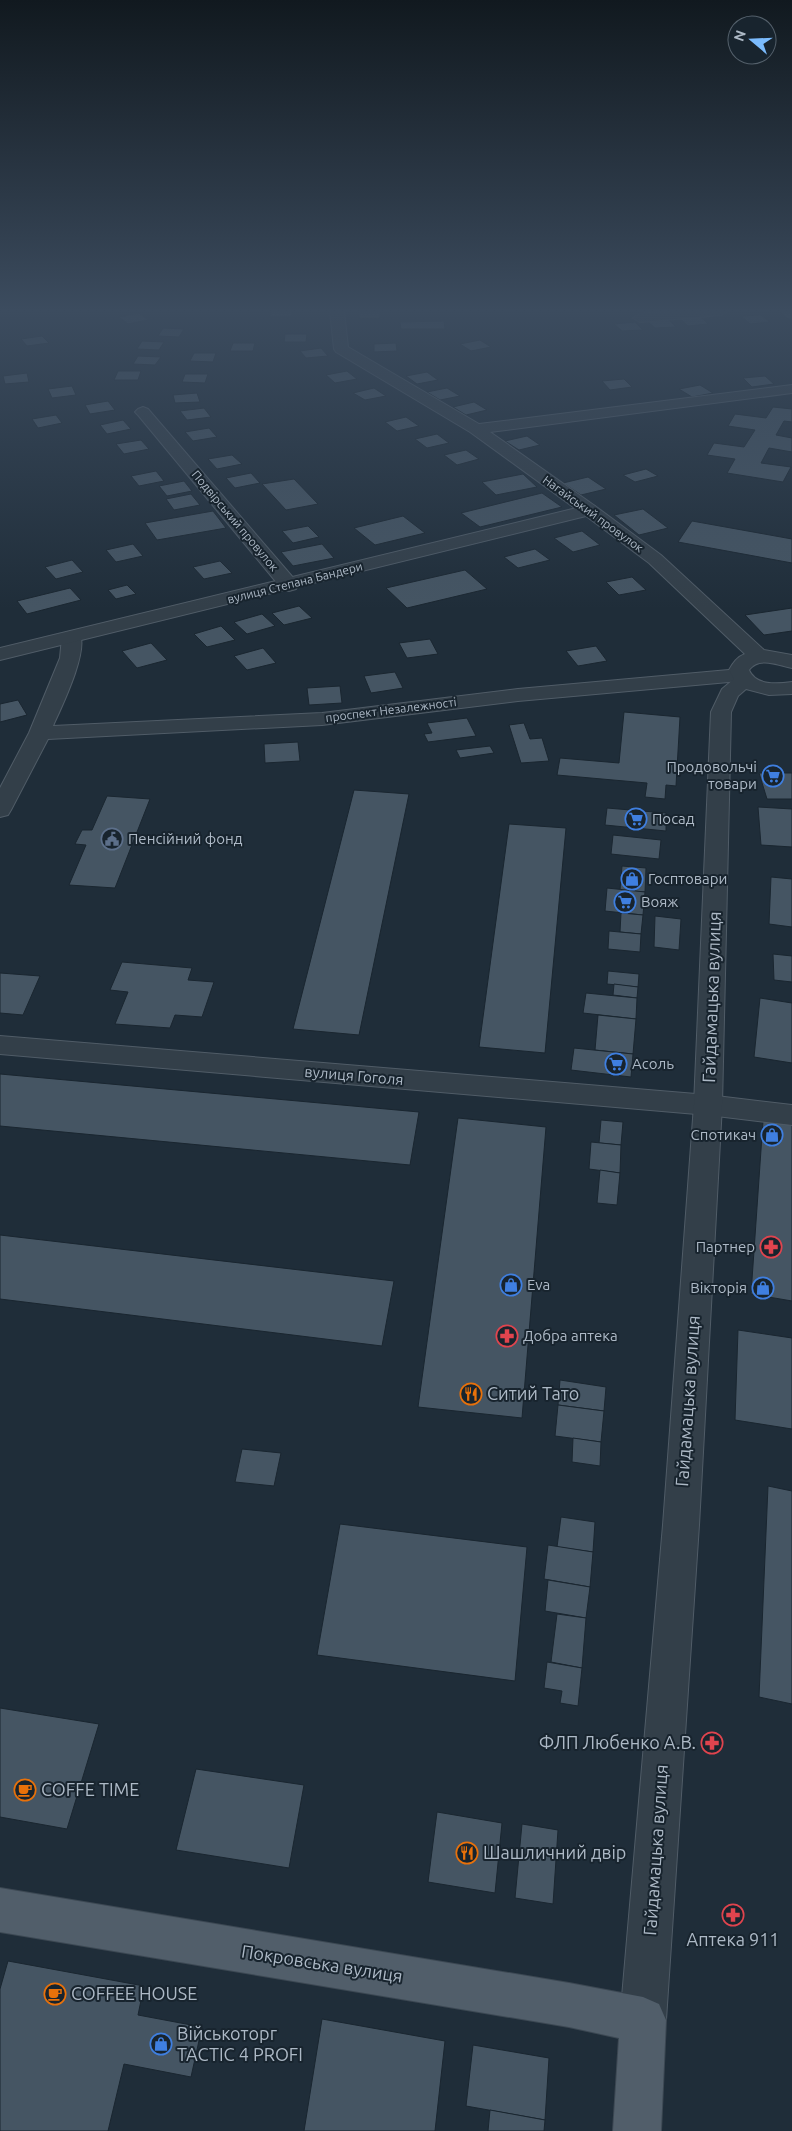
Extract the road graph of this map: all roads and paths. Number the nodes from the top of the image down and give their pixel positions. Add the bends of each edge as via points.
1 (445, 410) edge
2 (623, 410) edge
3 (143, 412) dead end
4 (476, 429) junction
5 (589, 510) junction
6 (289, 585) junction
7 (72, 637) junction
8 (0, 654) edge
9 (792, 662) edge
10 (749, 670) junction
11 (790, 691) edge
12 (40, 734) junction
13 (0, 810) edge
14 (0, 1045) edge
15 (708, 1106) junction
16 (792, 1115) edge
17 (0, 1910) edge
18 (643, 2020) junction
19 (637, 2131) edge

1 - 4 street, Нагайський провулок
2 - 4 street
3 - 6 street, Подвірський провулок
4 - 5 street, Нагайський провулок
5 - 6 street, вулиця Степана Бандери
5 - 10 street, Нагайський провулок via 655,559
6 - 7 street, вулиця Степана Бандери
7 - 8 street, вулиця Степана Бандери
7 - 12 street via 70,658
9 - 10 street via 776,657
10 - 11 street via 768,689
10 - 12 street, проспект Незалежності via 322,719
10 - 15 street, Гайдамацька вулиця via 729,693 721,712
12 - 13 street
14 - 15 street, вулиця Гоголя
15 - 16 street, вулиця Гоголя
15 - 18 street, Гайдамацька вулиця via 680,1535
17 - 18 main road, Покровська вулиця
18 - 19 main road, Гайдамацька вулиця

